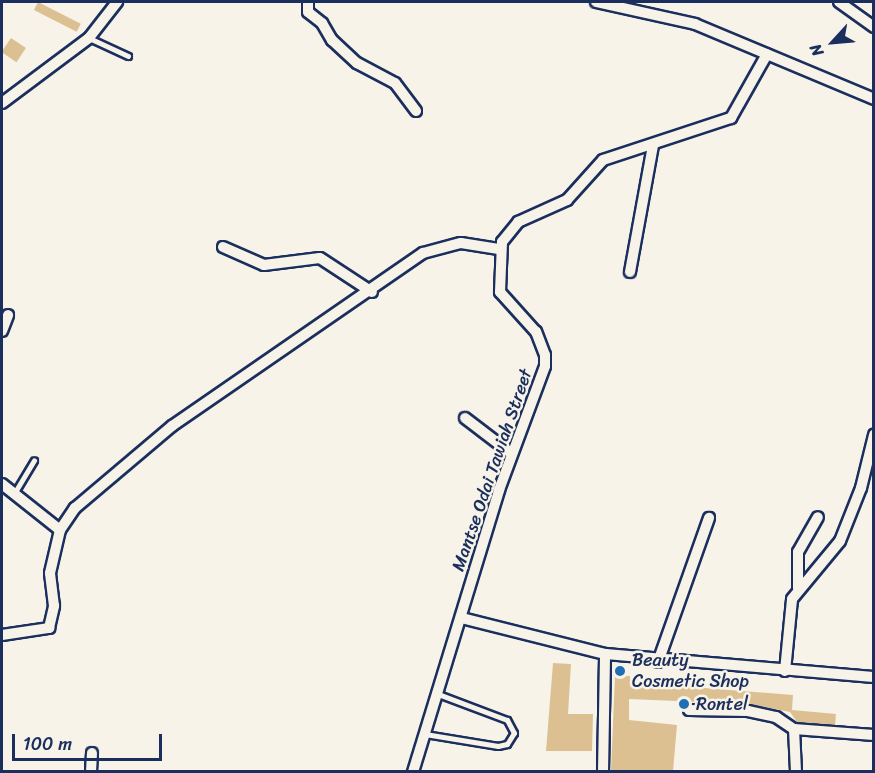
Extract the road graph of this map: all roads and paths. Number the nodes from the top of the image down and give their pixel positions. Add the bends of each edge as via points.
1 (117, 2) edge
2 (308, 2) edge
3 (596, 2) edge
4 (839, 2) edge
5 (873, 27) edge
6 (89, 38) junction
7 (767, 54) junction
8 (128, 56) dead end
9 (873, 99) edge
10 (2, 103) edge
11 (416, 111) dead end
12 (653, 146) junction
13 (223, 248) dead end
14 (499, 249) junction
15 (630, 273) dead end
16 (372, 292) junction
17 (8, 315) dead end
18 (2, 331) edge
19 (465, 418) dead end
20 (873, 435) edge
21 (511, 453) junction
22 (34, 460) dead end
23 (2, 484) edge
24 (15, 492) junction
25 (818, 517) dead end
26 (709, 518) dead end
27 (60, 530) junction
28 (798, 588) junction
29 (462, 618) junction
30 (2, 635) edge
31 (605, 654) junction
32 (657, 662) junction
33 (785, 671) junction
34 (873, 677) edge
35 (438, 694) junction
36 (689, 710) dead end
37 (794, 729) junction
38 (425, 734) junction
39 (873, 735) edge
40 (92, 753) dead end
41 (91, 771) edge
42 (413, 771) edge
43 (603, 771) edge
44 (796, 771) edge

1 - 6 street
2 - 11 street via 308,12 322,23 332,40 357,63 394,83
3 - 7 street via 676,18
4 - 5 street
6 - 8 lane
6 - 10 street
7 - 9 street
7 - 12 street via 731,118
12 - 14 street via 603,160 567,200 512,227
12 - 15 street
13 - 16 street via 264,265 320,258
14 - 16 street via 461,243 441,246 423,253
14 - 21 street, Mantse Odai Tawiah Street via 500,292 536,332 546,355
16 - 27 street via 252,367 172,426 75,508
17 - 18 street
19 - 21 street
20 - 28 street via 861,488 840,541
21 - 29 street, Mantse Odai Tawiah Street
22 - 24 lane
23 - 24 street
24 - 27 street
25 - 28 street via 798,552
26 - 32 street
27 - 30 street via 50,573 54,606 49,628
28 - 33 street via 790,609
29 - 31 street
29 - 35 street, Mantse Odai Tawiah Street
31 - 32 street
31 - 43 street
32 - 33 street
33 - 34 street
35 - 38 street, Mantse Odai Tawiah Street
35 - 38 lane via 507,720 514,732 507,744 498,746
36 - 37 street via 748,711 776,717
37 - 39 street
37 - 44 street
38 - 42 street, Mantse Odai Tawiah Street
40 - 41 street

